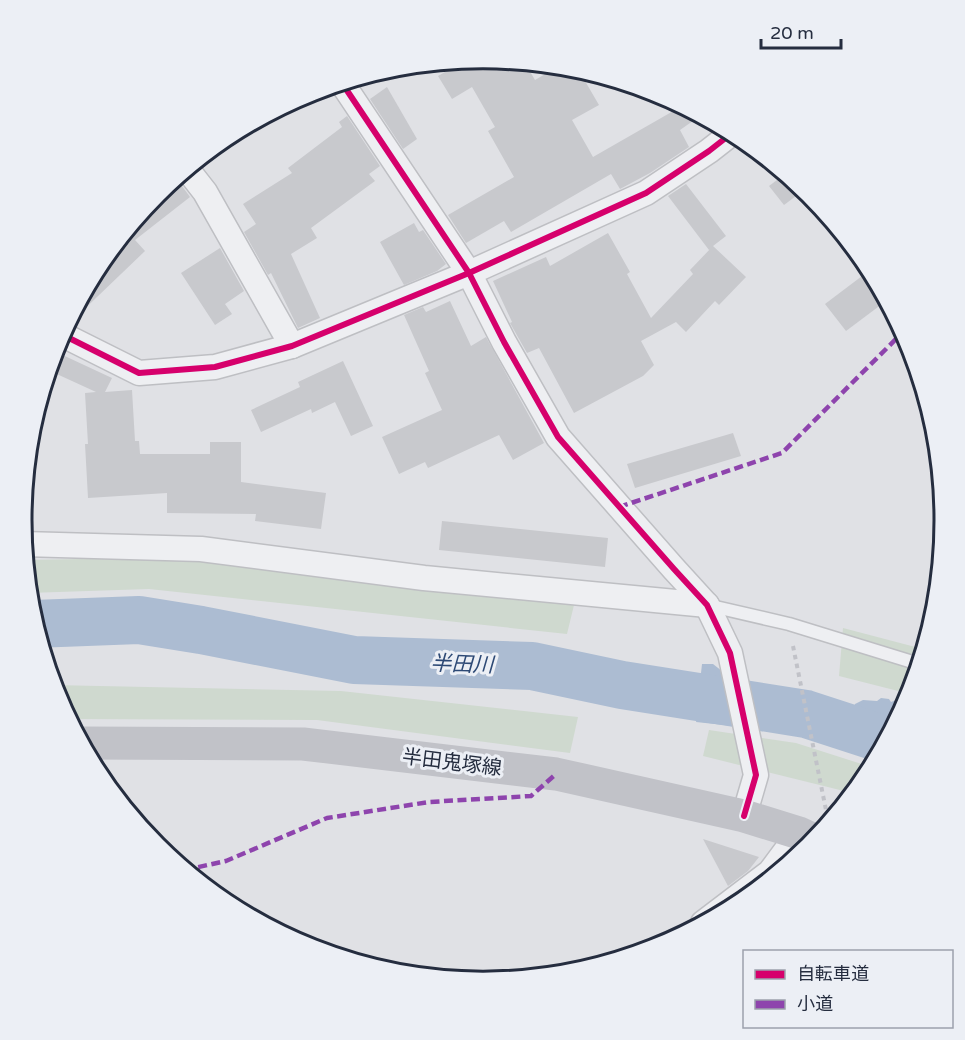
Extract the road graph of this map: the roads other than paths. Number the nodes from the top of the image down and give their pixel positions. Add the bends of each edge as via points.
1 (347, 90) edge
2 (724, 139) edge
3 (192, 175) edge
4 (469, 273) junction
5 (70, 338) edge
6 (292, 346) junction
7 (32, 544) edge
8 (707, 604) junction
9 (911, 661) edge
10 (91, 743) edge
11 (744, 816) junction
12 (810, 829) edge

1 - 4 street
2 - 4 street via 646,193
3 - 6 street via 206,192
4 - 6 street
4 - 8 street via 558,437
5 - 6 street via 139,373 215,367
7 - 8 street via 201,549 424,578
8 - 9 lane
8 - 11 street via 730,652 756,775
10 - 11 main road, 半田鬼塚線 via 303,744 556,774
11 - 12 main road, 半田鬼塚線

